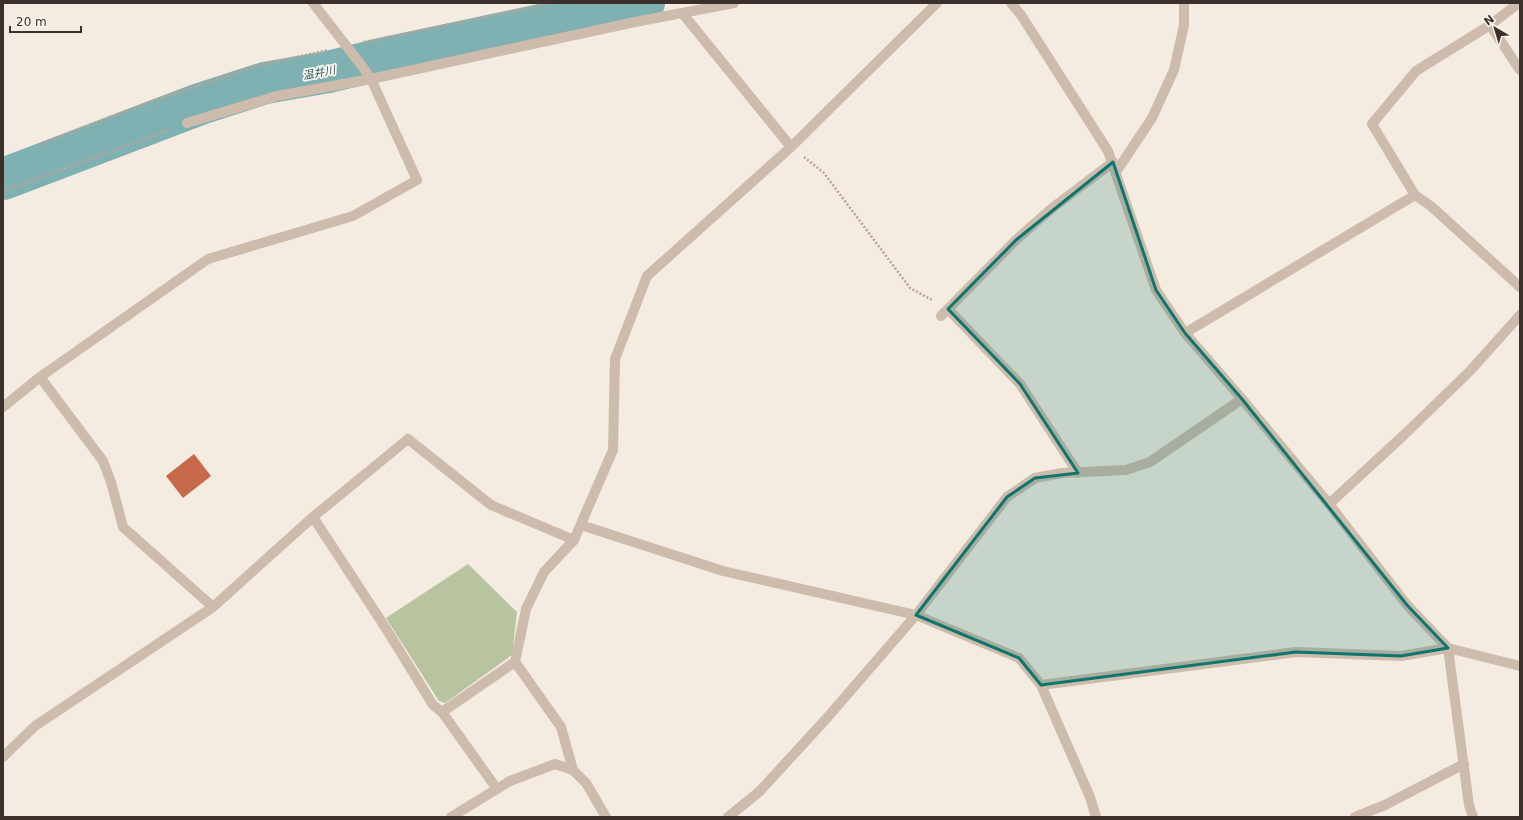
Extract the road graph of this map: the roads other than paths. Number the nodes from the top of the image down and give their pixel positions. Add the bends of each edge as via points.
1 (313, 3) edge
2 (734, 3) edge
3 (937, 3) edge
4 (1011, 3) edge
5 (1184, 3) edge
6 (1519, 3) edge
7 (683, 14) junction
8 (1490, 25) junction
9 (1520, 70) edge
10 (371, 79) junction
11 (187, 123) road end
12 (791, 147) junction
13 (1114, 167) junction
14 (1415, 195) junction
15 (1520, 287) edge
16 (1520, 315) edge
17 (1185, 333) junction
18 (40, 377) junction
19 (1242, 399) junction
20 (3, 407) edge
21 (1078, 473) junction
22 (1328, 504) junction
23 (312, 517) junction
24 (581, 525) junction
25 (574, 540) junction
26 (213, 607) junction
27 (916, 615) junction
28 (1448, 648) junction
29 (515, 662) junction
30 (1520, 666) edge
31 (1041, 685) junction
32 (442, 712) junction
33 (3, 757) edge
34 (1464, 764) junction
35 (573, 770) junction
36 (497, 789) junction
37 (451, 817) edge
38 (606, 817) edge
39 (728, 817) edge
40 (1096, 817) edge
41 (1355, 817) edge
42 (1473, 817) edge

1 - 10 street
2 - 7 street
3 - 12 street
4 - 13 street via 1108,151
5 - 13 street via 1184,25 1174,70 1152,118
6 - 8 street
7 - 10 street
7 - 12 street
8 - 9 street
8 - 14 street via 1416,71 1372,124
10 - 11 street via 277,96
10 - 18 street via 416,180 353,216 208,259
12 - 24 street via 647,276 615,358 613,450
13 - 17 street via 1156,290
13 - 21 street via 1051,209 1016,240 945,313 1020,384
14 - 15 street via 1432,207
14 - 17 street
16 - 22 street via 1470,371
17 - 19 street
18 - 20 street
18 - 26 street via 103,461 123,527
19 - 21 street via 1150,462 1126,470
19 - 22 street
21 - 27 street via 1035,478 1007,497
22 - 28 street via 1407,605
23 - 25 street via 408,439 491,505
23 - 26 street
23 - 32 street via 385,626 433,705
24 - 25 street
24 - 27 street via 723,570
25 - 29 street via 544,572 526,609
26 - 33 street via 35,726
27 - 31 street via 1019,658
27 - 39 street via 759,792
28 - 30 street
28 - 31 street via 1401,656 1296,652
28 - 34 street
29 - 32 street
29 - 35 street via 561,727
31 - 40 street via 1090,797
32 - 36 street
34 - 41 street via 1385,805
34 - 42 street
35 - 36 street via 554,764 510,781
35 - 38 street via 586,783
36 - 37 street

